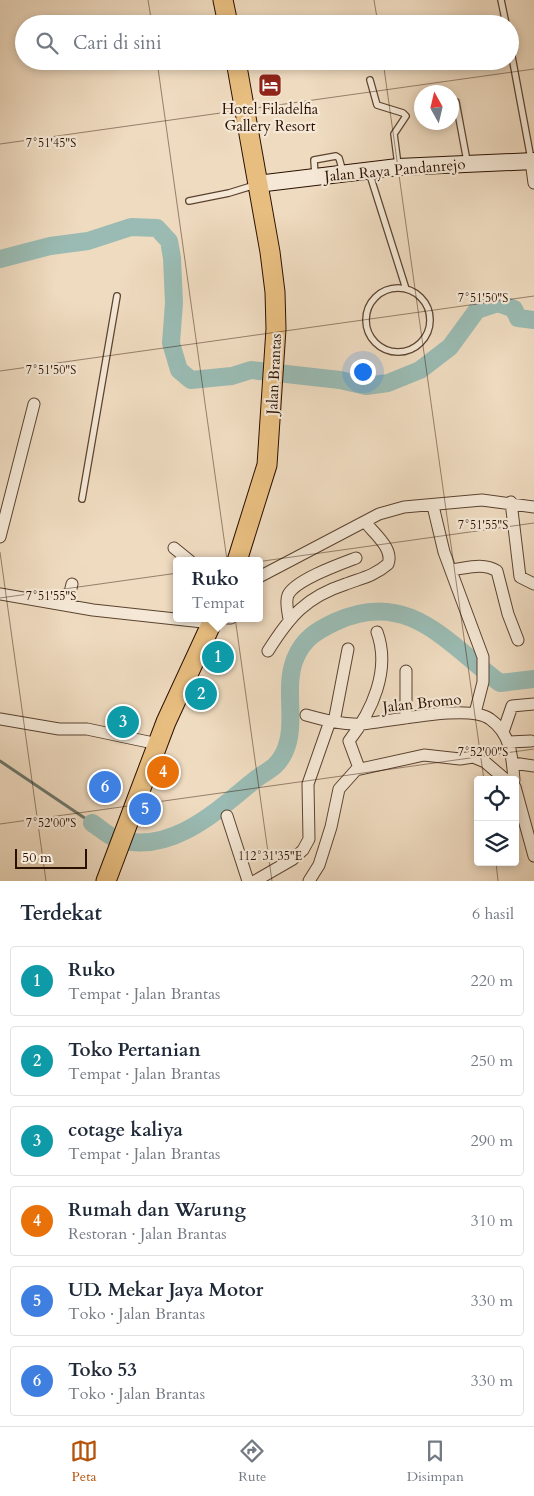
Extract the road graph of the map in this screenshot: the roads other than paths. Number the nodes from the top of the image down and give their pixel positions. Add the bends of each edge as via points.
1 (223, 0) edge
2 (501, 0) edge
3 (226, 15) edge
4 (504, 15) edge
5 (238, 70) edge
6 (515, 70) edge
7 (370, 80) dead end
8 (459, 119) edge
9 (532, 161) edge
10 (467, 164) junction
11 (398, 167) junction
12 (368, 170) junction
13 (534, 183) edge
14 (258, 184) junction
15 (189, 201) dead end
16 (406, 289) junction
17 (117, 296) dead end
18 (34, 404) dead end
19 (82, 500) dead end
20 (511, 502) junction
21 (433, 506) junction
22 (534, 507) edge
23 (365, 522) junction
24 (0, 537) edge
25 (174, 548) dead end
26 (185, 557) edge
27 (238, 557) edge
28 (356, 558) dead end
29 (451, 570) junction
30 (263, 575) edge
31 (72, 584) dead end
32 (534, 584) edge
33 (0, 594) edge
34 (67, 605) junction
35 (173, 616) edge
36 (289, 619) junction
37 (210, 622) edge
38 (377, 632) dead end
39 (518, 640) dead end
40 (348, 649) dead end
41 (268, 651) dead end
42 (406, 671) dead end
43 (534, 704) edge
44 (476, 713) junction
45 (306, 715) dead end
46 (406, 718) junction
47 (0, 719) edge
48 (332, 722) junction
49 (362, 724) junction
50 (506, 737) junction
51 (533, 739) edge
52 (158, 744) junction
53 (513, 763) junction
54 (534, 766) edge
55 (359, 768) junction
56 (501, 776) edge
57 (514, 776) edge
58 (519, 802) edge
59 (228, 816) dead end
60 (534, 856) edge
61 (106, 881) edge
62 (248, 881) edge
63 (255, 881) edge
64 (309, 881) edge

1 - 3 main road
2 - 4 lane
5 - 14 main road, Jalan Brantas
6 - 9 lane
7 - 11 lane via 377,105 406,116 394,134
8 - 10 lane
9 - 10 main road, Jalan Raya Pandanrejo
9 - 13 street
10 - 11 main road, Jalan Raya Pandanrejo
11 - 12 main road, Jalan Raya Pandanrejo
12 - 14 main road, Jalan Raya Pandanrejo
12 - 16 lane
14 - 15 lane
14 - 27 main road, Jalan Brantas via 275,292 276,346 267,465
16 - 16 lane via 424,301 429,311 428,332 413,348 391,351 373,339 366,318 375,298 395,288
17 - 19 lane
18 - 24 street
20 - 21 street via 482,500
20 - 22 street
20 - 32 street via 520,577
21 - 23 street via 404,507
21 - 29 street, Jalan Bromo
23 - 30 street
23 - 36 street via 387,550 388,564 376,574 312,598
25 - 26 street
28 - 36 street via 291,591 287,600
29 - 39 street via 486,566 497,571
29 - 44 street, Jalan Bromo via 482,657 483,682
31 - 34 street
33 - 34 street
34 - 35 street
36 - 41 street
37 - 52 main road
38 - 49 street via 382,645 383,664
40 - 48 street
42 - 46 street
43 - 50 street via 512,706
44 - 46 street, Jalan Bromo
44 - 50 street via 490,719
45 - 48 street, Jalan Bromo
46 - 49 street, Jalan Bromo
47 - 52 street via 59,730 87,729
48 - 49 street, Jalan Bromo
48 - 63 street via 308,784 309,838 294,860
49 - 55 street via 349,741
50 - 51 street
50 - 53 street
52 - 61 main road
53 - 54 street
53 - 57 street
55 - 56 street via 424,755 460,759 473,757 485,762
55 - 64 street via 339,789 319,865
58 - 60 street
59 - 62 street

